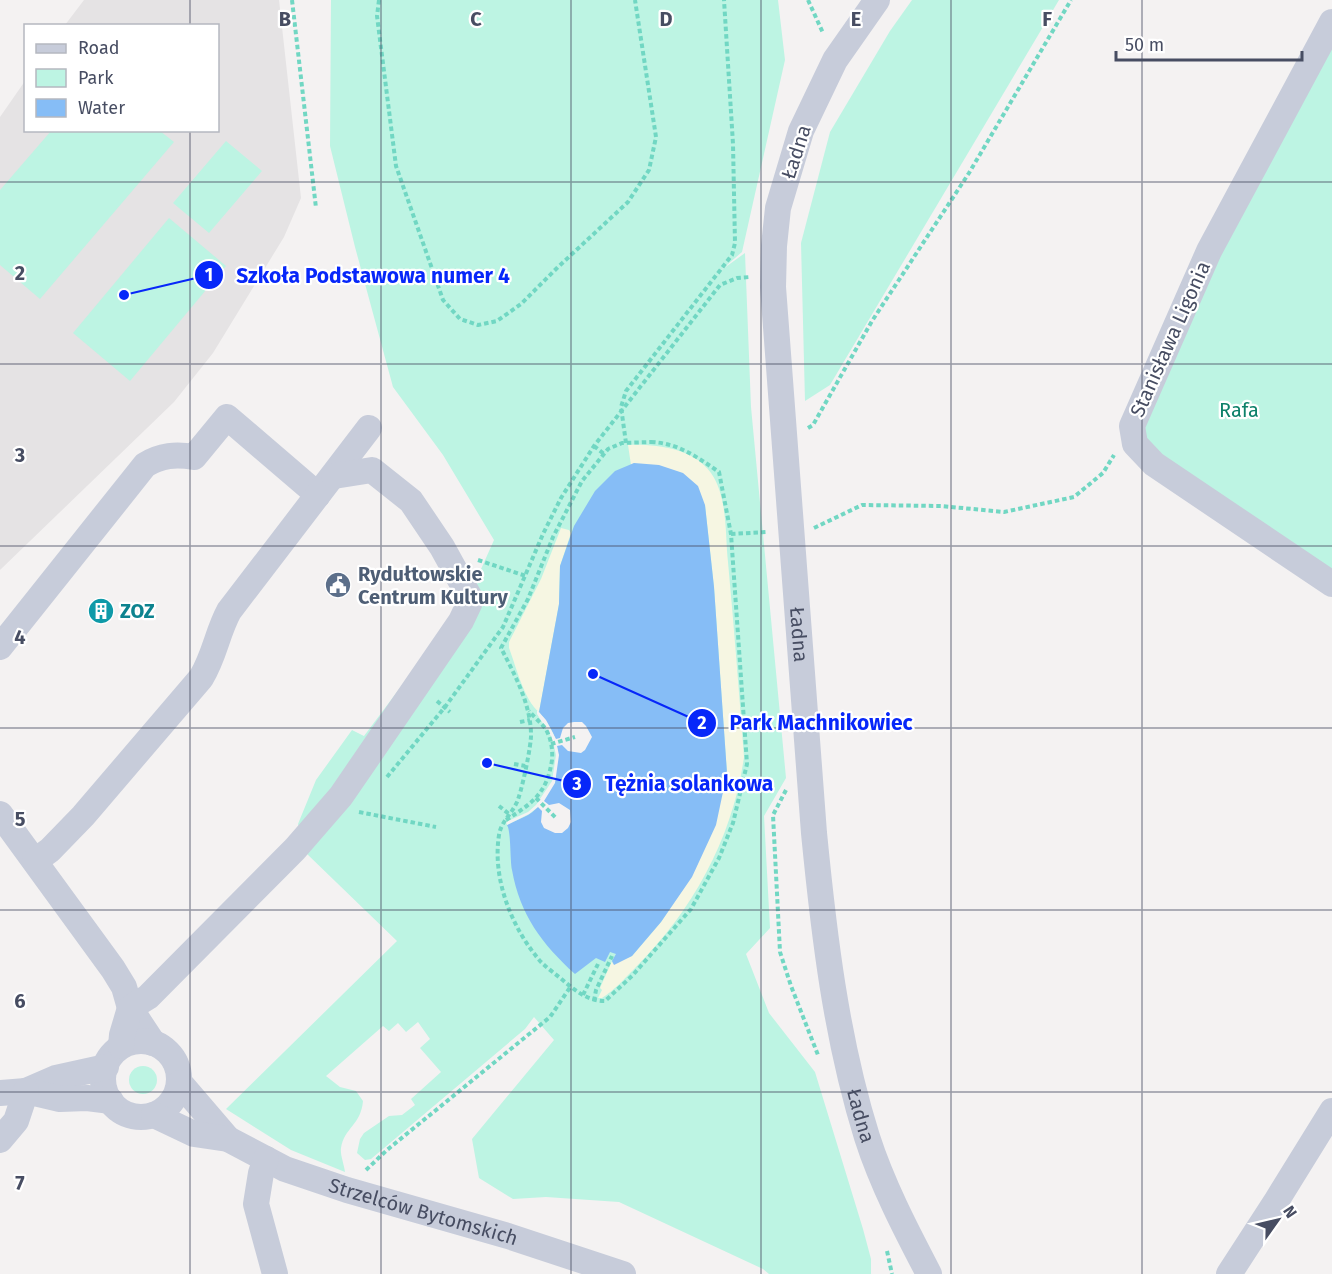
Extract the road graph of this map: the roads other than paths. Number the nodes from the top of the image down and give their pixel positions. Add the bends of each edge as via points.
1 (877, 0) edge
2 (1332, 21) edge
3 (369, 428) dead end
4 (326, 486) junction
5 (1332, 584) edge
6 (0, 647) edge
7 (0, 814) edge
8 (36, 861) junction
9 (130, 1008) junction
10 (153, 1043) junction
11 (121, 1046) junction
12 (106, 1067) junction
13 (180, 1083) junction
14 (26, 1091) junction
15 (0, 1093) edge
16 (111, 1101) junction
17 (1332, 1111) edge
18 (154, 1115) junction
19 (228, 1139) junction
20 (0, 1140) edge
21 (266, 1159) junction
22 (275, 1274) edge
23 (624, 1274) edge
24 (928, 1274) edge
25 (1228, 1274) edge

1 - 24 street, Ładna via 836,60 801,131 778,208 772,287 816,855 834,996 867,1139
2 - 5 street, Stanisława Ligonia via 1209,251 1132,426 1134,444 1154,464
3 - 4 street
4 - 6 street via 226,417 194,457 157,457 145,465
4 - 8 street via 229,611 201,678 83,816
4 - 9 street via 372,470 411,501 442,547 470,602 417,687 321,819 148,997
7 - 8 street
8 - 9 street via 113,969
9 - 10 street
9 - 11 street
10 - 11 street
10 - 13 street via 176,1063
11 - 12 street
12 - 14 street via 56,1078
12 - 16 street via 104,1084
13 - 18 street via 171,1102
13 - 19 street
14 - 15 street
14 - 16 street via 60,1099
14 - 20 street via 16,1121
16 - 18 street via 135,1117
17 - 25 street
18 - 19 street via 194,1134
19 - 21 street, Strzelców Bytomskich
21 - 22 street via 256,1204
21 - 23 street, Strzelców Bytomskich via 347,1190

